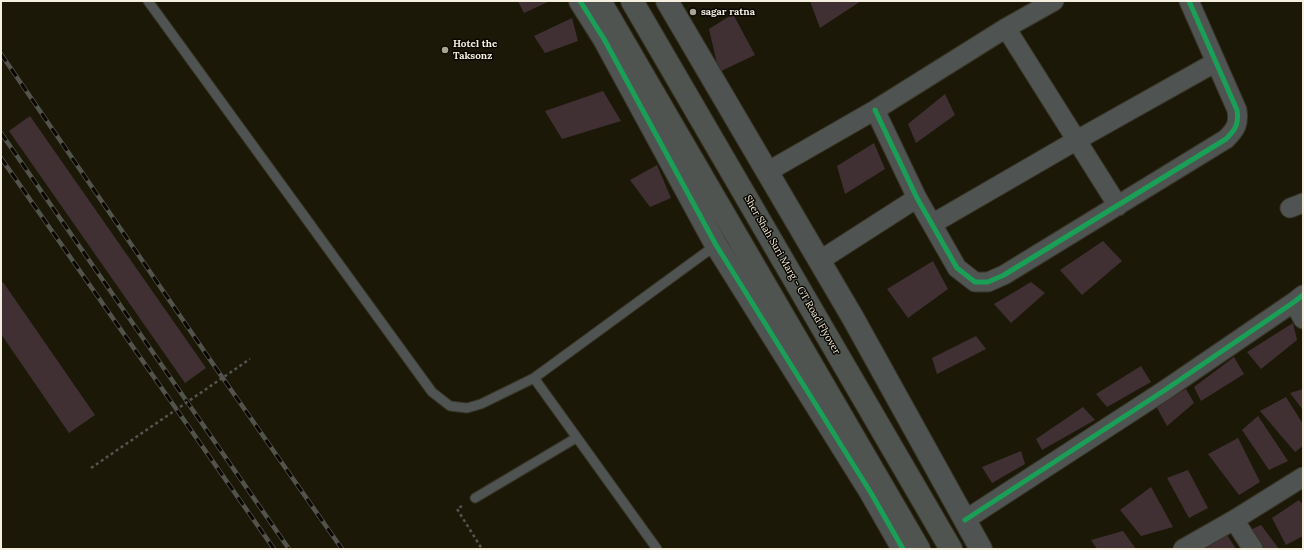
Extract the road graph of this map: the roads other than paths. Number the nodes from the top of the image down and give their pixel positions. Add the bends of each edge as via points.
1 (148, 1) edge
2 (580, 1) edge
3 (600, 1) edge
4 (632, 1) edge
5 (668, 1) edge
6 (1054, 1) edge
7 (1189, 1) edge
8 (1006, 28) junction
9 (1216, 62) junction
10 (875, 110) junction
11 (1077, 140) junction
12 (767, 172) junction
13 (917, 198) junction
14 (1118, 206) junction
15 (932, 224) junction
16 (716, 246) junction
17 (819, 261) junction
18 (1299, 299) edge
19 (1303, 319) edge
20 (534, 378) junction
21 (576, 438) junction
22 (1303, 477) edge
23 (475, 498) dead end
24 (965, 520) junction
25 (1234, 520) junction
26 (657, 549) edge
27 (903, 549) edge
28 (919, 549) edge
29 (951, 549) edge
30 (981, 549) edge
31 (1183, 549) edge
32 (1253, 549) edge

1 - 20 lane via 432,392 450,406 467,408 482,404
2 - 16 street via 604,39
3 - 28 main road
4 - 29 main road, Sher Shah Suri Marg - GT Road Flyover
5 - 12 street
6 - 8 street
7 - 9 street
8 - 10 street
8 - 11 street
9 - 11 street
9 - 14 street via 1237,110 1238,120 1234,131 1226,139
10 - 12 street
10 - 13 street
11 - 14 street
11 - 15 street
12 - 17 street
13 - 15 street
13 - 17 street
14 - 15 street via 1004,276 988,282 975,282 957,268
16 - 20 lane
16 - 27 street
17 - 24 street
18 - 19 street
18 - 24 street
20 - 21 lane
21 - 23 lane
21 - 26 lane
22 - 25 street
24 - 30 street
25 - 31 street
25 - 32 street

